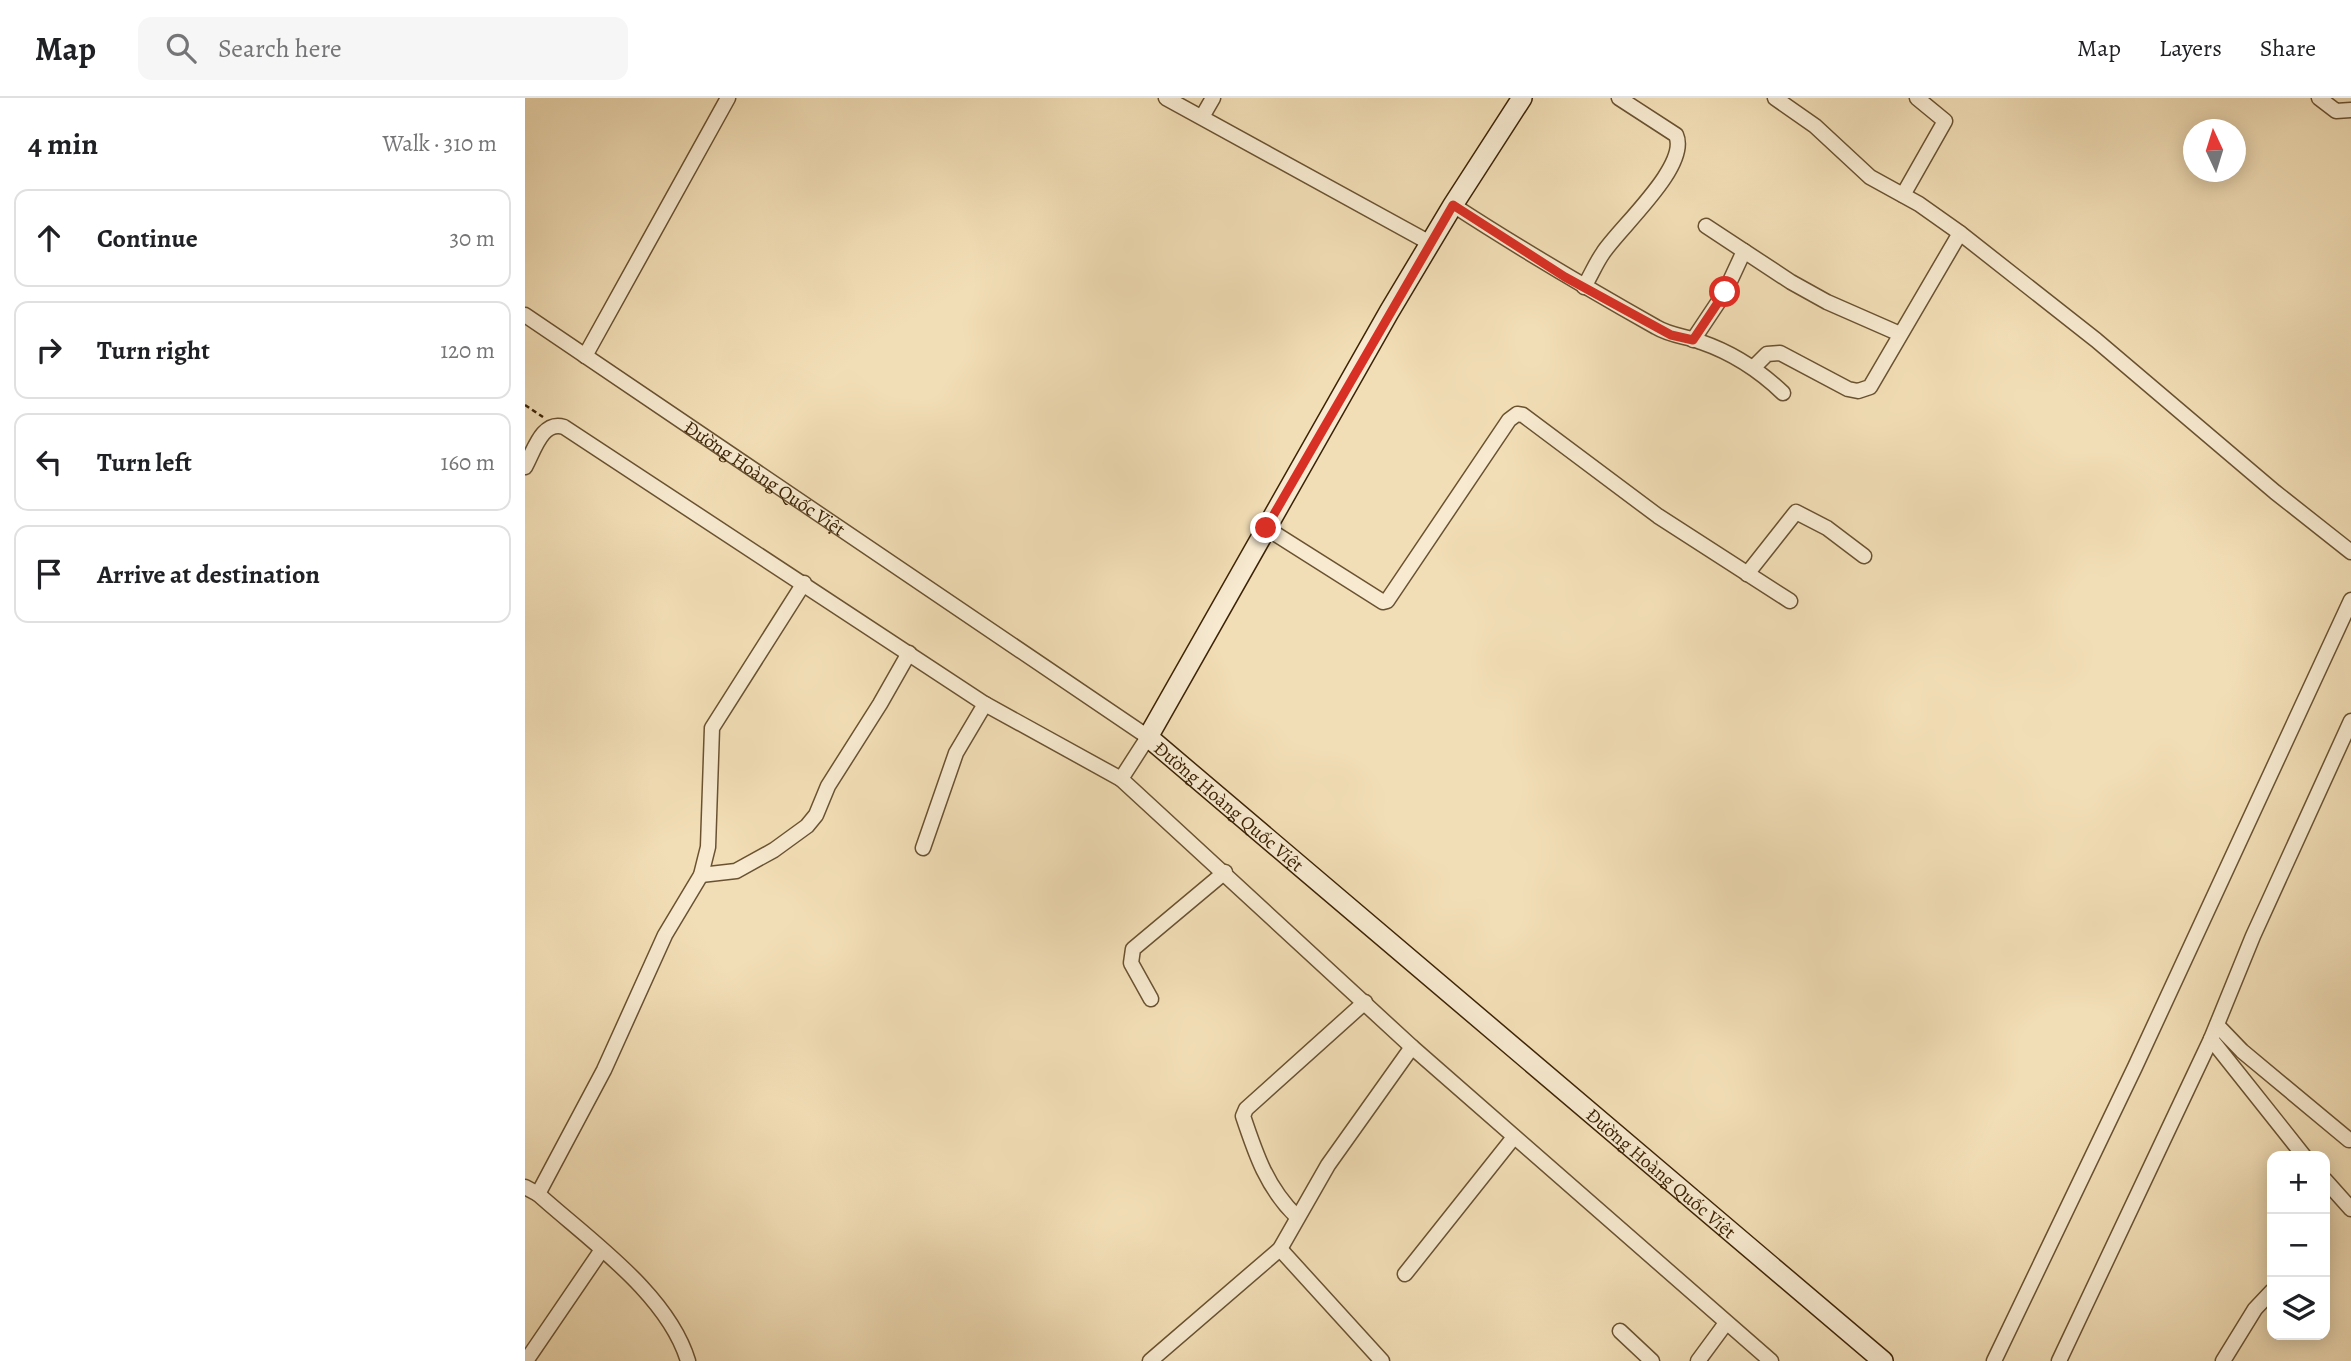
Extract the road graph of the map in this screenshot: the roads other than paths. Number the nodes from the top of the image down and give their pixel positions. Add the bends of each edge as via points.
1 (728, 98) edge
2 (1166, 98) edge
3 (1213, 98) edge
4 (1522, 98) edge
5 (1619, 98) edge
6 (1775, 98) edge
7 (1917, 98) edge
8 (2319, 98) edge
9 (2351, 110) edge
10 (1202, 117) junction
11 (1903, 195) junction
12 (1453, 205) junction
13 (1706, 226) dead end
14 (1960, 233) junction
15 (1430, 243) junction
16 (1744, 251) junction
17 (1584, 286) junction
18 (525, 316) edge
19 (1900, 334) junction
20 (1693, 340) junction
21 (585, 356) junction
22 (1754, 367) junction
23 (1783, 393) dead end
24 (525, 467) edge
25 (1266, 528) junction
26 (2351, 552) edge
27 (1864, 556) dead end
28 (1747, 574) junction
29 (804, 583) junction
30 (2351, 600) edge
31 (1790, 601) dead end
32 (909, 653) junction
33 (985, 705) junction
34 (2351, 721) edge
35 (1144, 743) junction
36 (1125, 773) junction
37 (923, 848) dead end
38 (1225, 872) junction
39 (701, 875) junction
40 (1150, 999) dead end
41 (1365, 1002) junction
42 (2214, 1032) junction
43 (1412, 1047) junction
44 (1514, 1138) junction
45 (2349, 1140) dead end
46 (2300, 1151) edge
47 (2330, 1186) edge
48 (531, 1191) edge
49 (2351, 1209) edge
50 (1297, 1217) junction
51 (1280, 1249) junction
52 (601, 1251) junction
53 (1405, 1274) dead end
54 (2267, 1296) edge
55 (1726, 1323) junction
56 (1620, 1331) dead end
57 (526, 1361) edge
58 (688, 1361) edge
59 (1150, 1361) edge
60 (1382, 1361) edge
61 (1652, 1361) edge
62 (1699, 1361) edge
63 (1771, 1361) edge
64 (1882, 1361) edge
65 (1994, 1361) edge
66 (2059, 1361) edge
67 (2223, 1361) edge

1 - 21 street
2 - 10 street
3 - 10 street
4 - 12 street
5 - 17 street via 1679,141 1676,156 1634,218 1603,252
6 - 11 street via 1815,126 1870,177
7 - 11 street via 1945,121
8 - 9 street via 2336,111
10 - 15 street
11 - 14 street
12 - 15 street
12 - 17 street
13 - 16 street
14 - 19 street
14 - 26 street
15 - 25 street
16 - 19 street via 1827,302
16 - 20 street via 1725,292
17 - 20 street via 1671,335
18 - 21 street, Đường Hoàng Quốc Việt
19 - 22 street via 1875,379 1864,389 1848,389 1780,353 1767,354
20 - 22 street
21 - 35 street, Đường Hoàng Quốc Việt
22 - 23 street
24 - 29 street via 546,429 564,427
25 - 28 street via 1387,601 1517,414
25 - 35 street
27 - 28 street via 1796,512
28 - 31 street
29 - 32 street
29 - 39 street via 712,728 708,847
30 - 65 street
32 - 33 street
32 - 39 street via 807,826 736,871
33 - 36 street
33 - 37 street via 956,753
34 - 42 street
35 - 36 street
35 - 64 street, Đường Hoàng Quốc Việt
36 - 38 street
38 - 40 street via 1133,950 1131,963
38 - 41 street
39 - 48 street via 665,935 604,1070
41 - 43 street
41 - 50 street via 1243,1116 1262,1173
42 - 45 street
42 - 46 street
42 - 66 street
43 - 44 street
43 - 50 street
44 - 53 street
44 - 55 street
47 - 49 street
48 - 52 street
50 - 51 street
51 - 59 street
51 - 60 street
52 - 57 street
52 - 58 street via 663,1311 682,1341
54 - 67 street
55 - 62 street
55 - 63 street
56 - 61 street

